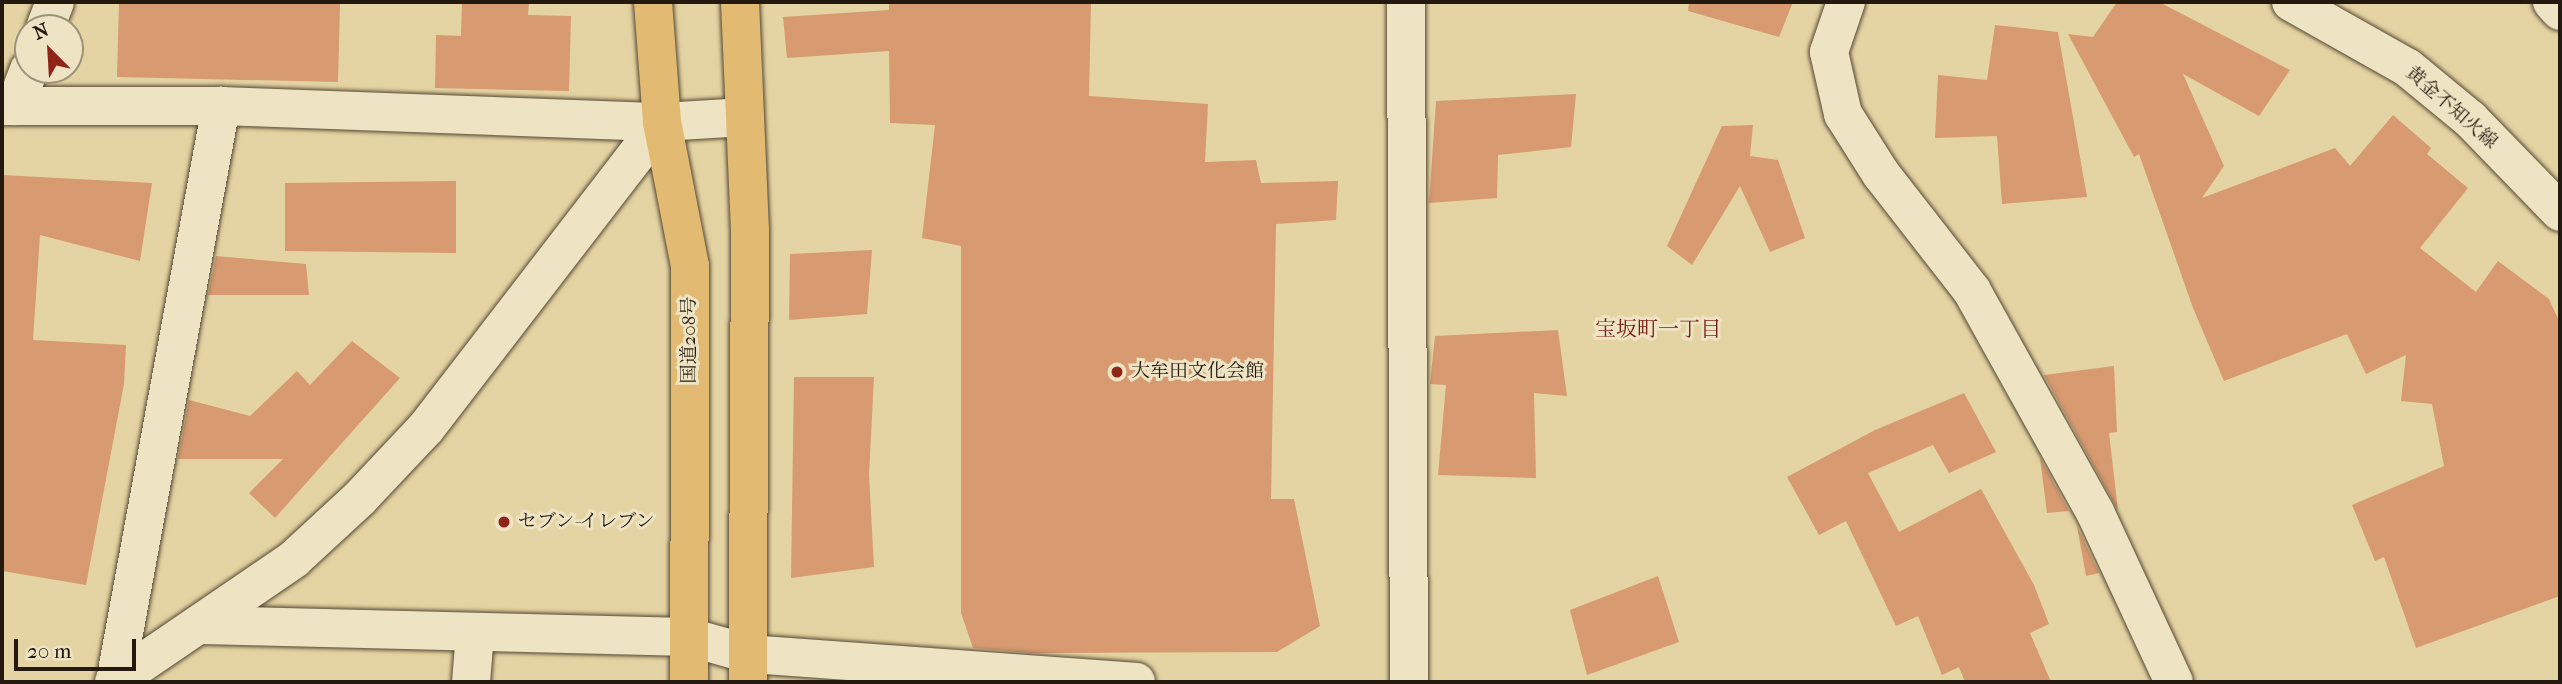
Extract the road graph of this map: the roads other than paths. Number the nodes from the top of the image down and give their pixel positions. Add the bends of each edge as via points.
1 (653, 2) edge
2 (740, 2) edge
3 (1406, 2) edge
4 (1846, 2) edge
5 (2291, 2) edge
6 (2552, 2) edge
7 (2560, 11) edge
8 (21, 84) edge
9 (8, 106) edge
10 (221, 106) junction
11 (745, 117) junction
12 (662, 122) junction
13 (2555, 198) edge
14 (202, 625) junction
15 (475, 633) junction
16 (689, 637) junction
17 (748, 668) edge
18 (115, 682) edge
19 (471, 682) edge
20 (689, 682) edge
21 (1136, 682) edge
22 (1409, 682) edge
23 (2174, 682) edge

1 - 12 highway, 国道208号
2 - 11 highway
3 - 22 street
4 - 23 street via 1829,52 1843,114 1881,174 1972,291 2095,512
5 - 13 street, 黄金不知火線 via 2408,68
6 - 7 street
8 - 9 street
9 - 10 street
10 - 12 street
10 - 18 street
11 - 12 street
11 - 17 highway via 750,230
12 - 14 street via 426,428 294,558
12 - 16 highway, 国道208号 via 690,266
14 - 15 street
14 - 18 street
15 - 16 street
15 - 19 street
16 - 17 street
16 - 20 highway, 国道208号
17 - 21 street

